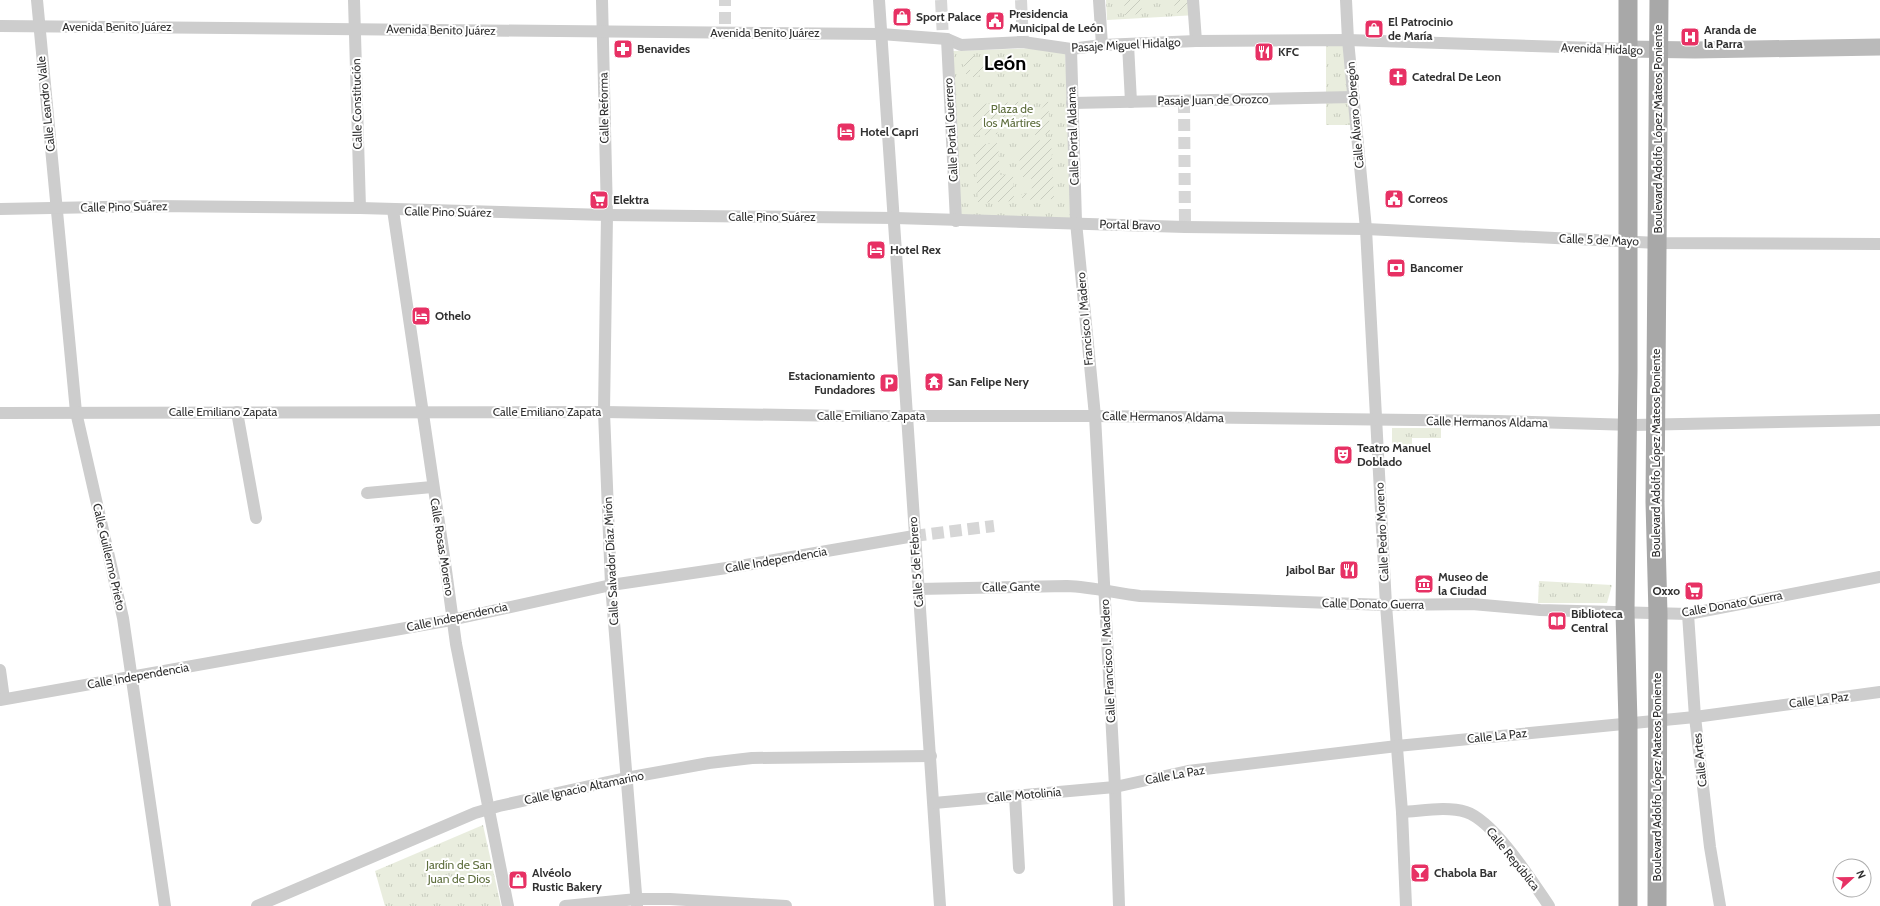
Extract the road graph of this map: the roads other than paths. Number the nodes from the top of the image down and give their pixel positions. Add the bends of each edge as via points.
1 (37, 0) edge
2 (354, 0) edge
3 (602, 0) edge
4 (879, 0) edge
5 (1099, 0) edge
6 (1193, 0) edge
7 (1346, 0) edge
8 (1628, 0) edge
9 (1659, 0) edge
10 (0, 26) edge
11 (39, 26) junction
12 (355, 28) junction
13 (602, 32) junction
14 (881, 34) junction
15 (947, 38) junction
16 (1348, 40) junction
17 (1196, 41) junction
18 (1128, 44) junction
19 (1102, 45) junction
20 (1880, 47) edge
21 (1071, 49) junction
22 (1627, 49) junction
23 (1658, 51) junction
24 (1354, 97) junction
25 (1131, 102) junction
26 (1072, 103) junction
27 (57, 208) junction
28 (360, 208) junction
29 (0, 209) edge
30 (393, 210) junction
31 (607, 215) junction
32 (895, 218) junction
33 (956, 220) junction
34 (1076, 222) junction
35 (1366, 229) junction
36 (1628, 242) junction
37 (1658, 243) junction
38 (1880, 244) edge
39 (76, 412) junction
40 (238, 412) junction
41 (604, 412) junction
42 (0, 413) edge
43 (422, 413) junction
44 (906, 416) junction
45 (1095, 416) junction
46 (1376, 420) junction
47 (1880, 420) edge
48 (1656, 424) junction
49 (1627, 425) junction
50 (432, 487) junction
51 (366, 493) dead end
52 (256, 518) dead end
53 (914, 536) junction
54 (1880, 577) edge
55 (611, 585) junction
56 (918, 589) junction
57 (1104, 590) junction
58 (1386, 605) junction
59 (1626, 612) junction
60 (1658, 614) junction
61 (1688, 614) junction
62 (451, 620) junction
63 (0, 670) edge
64 (132, 677) junction
65 (1880, 692) edge
66 (2, 699) edge
67 (1695, 717) junction
68 (1657, 720) junction
69 (1628, 723) junction
70 (1397, 746) junction
71 (931, 756) junction
72 (626, 778) junction
73 (1115, 787) junction
74 (1015, 796) junction
75 (934, 803) junction
76 (487, 809) junction
77 (1402, 812) junction
78 (1019, 868) dead end
79 (637, 903) edge
80 (165, 906) edge
81 (257, 906) edge
82 (508, 906) edge
83 (565, 906) edge
84 (786, 906) edge
85 (940, 906) edge
86 (1119, 906) edge
87 (1406, 906) edge
88 (1549, 906) edge
89 (1628, 906) edge
90 (1657, 906) edge
91 (1720, 906) edge

1 - 11 street, Calle Leandro Valle
2 - 12 street, Calle Constitución
3 - 13 street, Calle Reforma
4 - 14 street, Calle 5 de Febrero
5 - 19 street
6 - 17 street
7 - 16 street, Calle Álvaro Obregón
8 - 22 main road
9 - 23 main road, Boulevard Adolfo López Mateos Poniente
10 - 11 street, Avenida Benito Juárez
11 - 12 street, Avenida Benito Juárez
11 - 27 street, Calle Leandro Valle
12 - 13 street, Avenida Benito Juárez
12 - 28 street, Calle Constitución
13 - 14 street, Avenida Benito Juárez via 724,28
13 - 31 street, Calle Reforma
14 - 15 street, Pasaje Miguel Hidalgo
14 - 32 street, Calle 5 de Febrero
15 - 21 street, Pasaje Miguel Hidalgo via 961,45 1023,42
15 - 33 street, Calle Portal Guerrero
16 - 17 street, Pasaje Miguel Hidalgo
16 - 22 street, Avenida Hidalgo
16 - 24 street, Calle Álvaro Obregón
17 - 18 street, Pasaje Miguel Hidalgo
18 - 19 street, Pasaje Miguel Hidalgo
18 - 25 street
19 - 21 street, Pasaje Miguel Hidalgo
20 - 23 street, Avenida Hidalgo
21 - 26 street, Calle Portal Aldama
22 - 23 street, Avenida Hidalgo
22 - 36 main road
23 - 37 main road, Boulevard Adolfo López Mateos Poniente
24 - 25 street, Pasaje Juan de Orozco
24 - 35 street, Calle Álvaro Obregón
25 - 26 street, Pasaje Juan de Orozco
26 - 34 street, Calle Portal Aldama
27 - 28 street, Calle Pino Suárez
27 - 29 street, Calle Pino Suárez
27 - 39 street, Calle Guillermo Prieto
28 - 30 street, Calle Pino Suárez
30 - 31 street, Calle Pino Suárez
30 - 43 street, Calle Rosas Moreno
31 - 32 street, Calle Pino Suárez
31 - 41 street, Calle Salvador Díaz Mirón
32 - 33 street, Portal Bravo
32 - 44 street, Calle 5 de Febrero
33 - 34 street, Portal Bravo
34 - 35 street, Portal Bravo via 1185,227
34 - 45 street, Francisco I Madero
35 - 36 street, Calle 5 de Mayo
35 - 46 street, Calle Pedro Moreno
36 - 37 street, Calle 5 de Mayo
36 - 49 main road
37 - 38 street, Calle 5 de Mayo
37 - 48 main road, Boulevard Adolfo López Mateos Poniente
39 - 40 street, Calle Emiliano Zapata
39 - 42 street, Calle Emiliano Zapata
39 - 64 street, Calle Guillermo Prieto via 117,586
40 - 43 street, Calle Emiliano Zapata
40 - 52 street
41 - 43 street, Calle Emiliano Zapata
41 - 44 street, Calle Emiliano Zapata
41 - 55 street, Calle Salvador Díaz Mirón
43 - 50 street, Calle Rosas Moreno
44 - 45 street, Calle Emiliano Zapata
44 - 53 street, Calle 5 de Febrero
45 - 46 street, Calle Hermanos Aldama
45 - 57 street, Calle Francisco I. Madero
46 - 49 street, Calle Hermanos Aldama
46 - 58 street, Calle Pedro Moreno
47 - 48 street, Calle Hermanos Aldama
48 - 49 street, Calle Hermanos Aldama
48 - 60 main road, Boulevard Adolfo López Mateos Poniente
49 - 59 main road
50 - 51 street
50 - 62 street, Calle Rosas Moreno
53 - 55 street, Calle Independencia
53 - 56 street, Calle 5 de Febrero
54 - 61 street, Calle Donato Guerra
55 - 62 street, Calle Independencia
55 - 72 street, Calle Salvador Díaz Mirón
56 - 57 street, Calle Gante via 1088,586
56 - 71 street, Calle 5 de Febrero
57 - 58 street, Calle Donato Guerra via 1140,596
57 - 73 street, Calle Francisco I. Madero
58 - 59 street, Calle Donato Guerra via 1472,604 1540,610
58 - 70 street, Calle Pedro Moreno
59 - 60 street, Calle Donato Guerra
59 - 69 main road
60 - 61 street, Calle Donato Guerra
60 - 68 main road, Boulevard Adolfo López Mateos Poniente
61 - 67 street, Calle Artes
62 - 64 street, Calle Independencia
62 - 76 street, Calle Rosas Moreno
63 - 66 street
64 - 66 street, Calle Independencia
64 - 80 street, Calle Guillermo Prieto
65 - 67 street, Calle La Paz
67 - 68 street, Calle La Paz
67 - 91 street, Calle Artes via 1710,847
68 - 69 street, Calle La Paz
68 - 90 main road, Boulevard Adolfo López Mateos Poniente
69 - 70 street, Calle La Paz
69 - 89 main road
70 - 73 street, Calle La Paz via 1188,771
70 - 77 street, Calle Pedro Moreno
71 - 72 street, Calle Ignacio Altamarino via 752,758
71 - 75 street, Calle 5 de Febrero
72 - 76 street, Calle Ignacio Altamarino
72 - 79 street, Calle Salvador Díaz Mirón
73 - 74 street, Calle Motolinía
73 - 86 street, Calle Francisco I. Madero
74 - 75 street, Calle Motolinía
74 - 78 street
75 - 85 street, Calle 5 de Febrero
76 - 81 street, Calle Ignacio Altamarino
76 - 82 street, Calle Rosas Moreno
77 - 87 street, Calle Pedro Moreno
77 - 88 street, Calle República via 1455,810 1479,819 1496,836
79 - 83 street
79 - 84 street via 670,899

